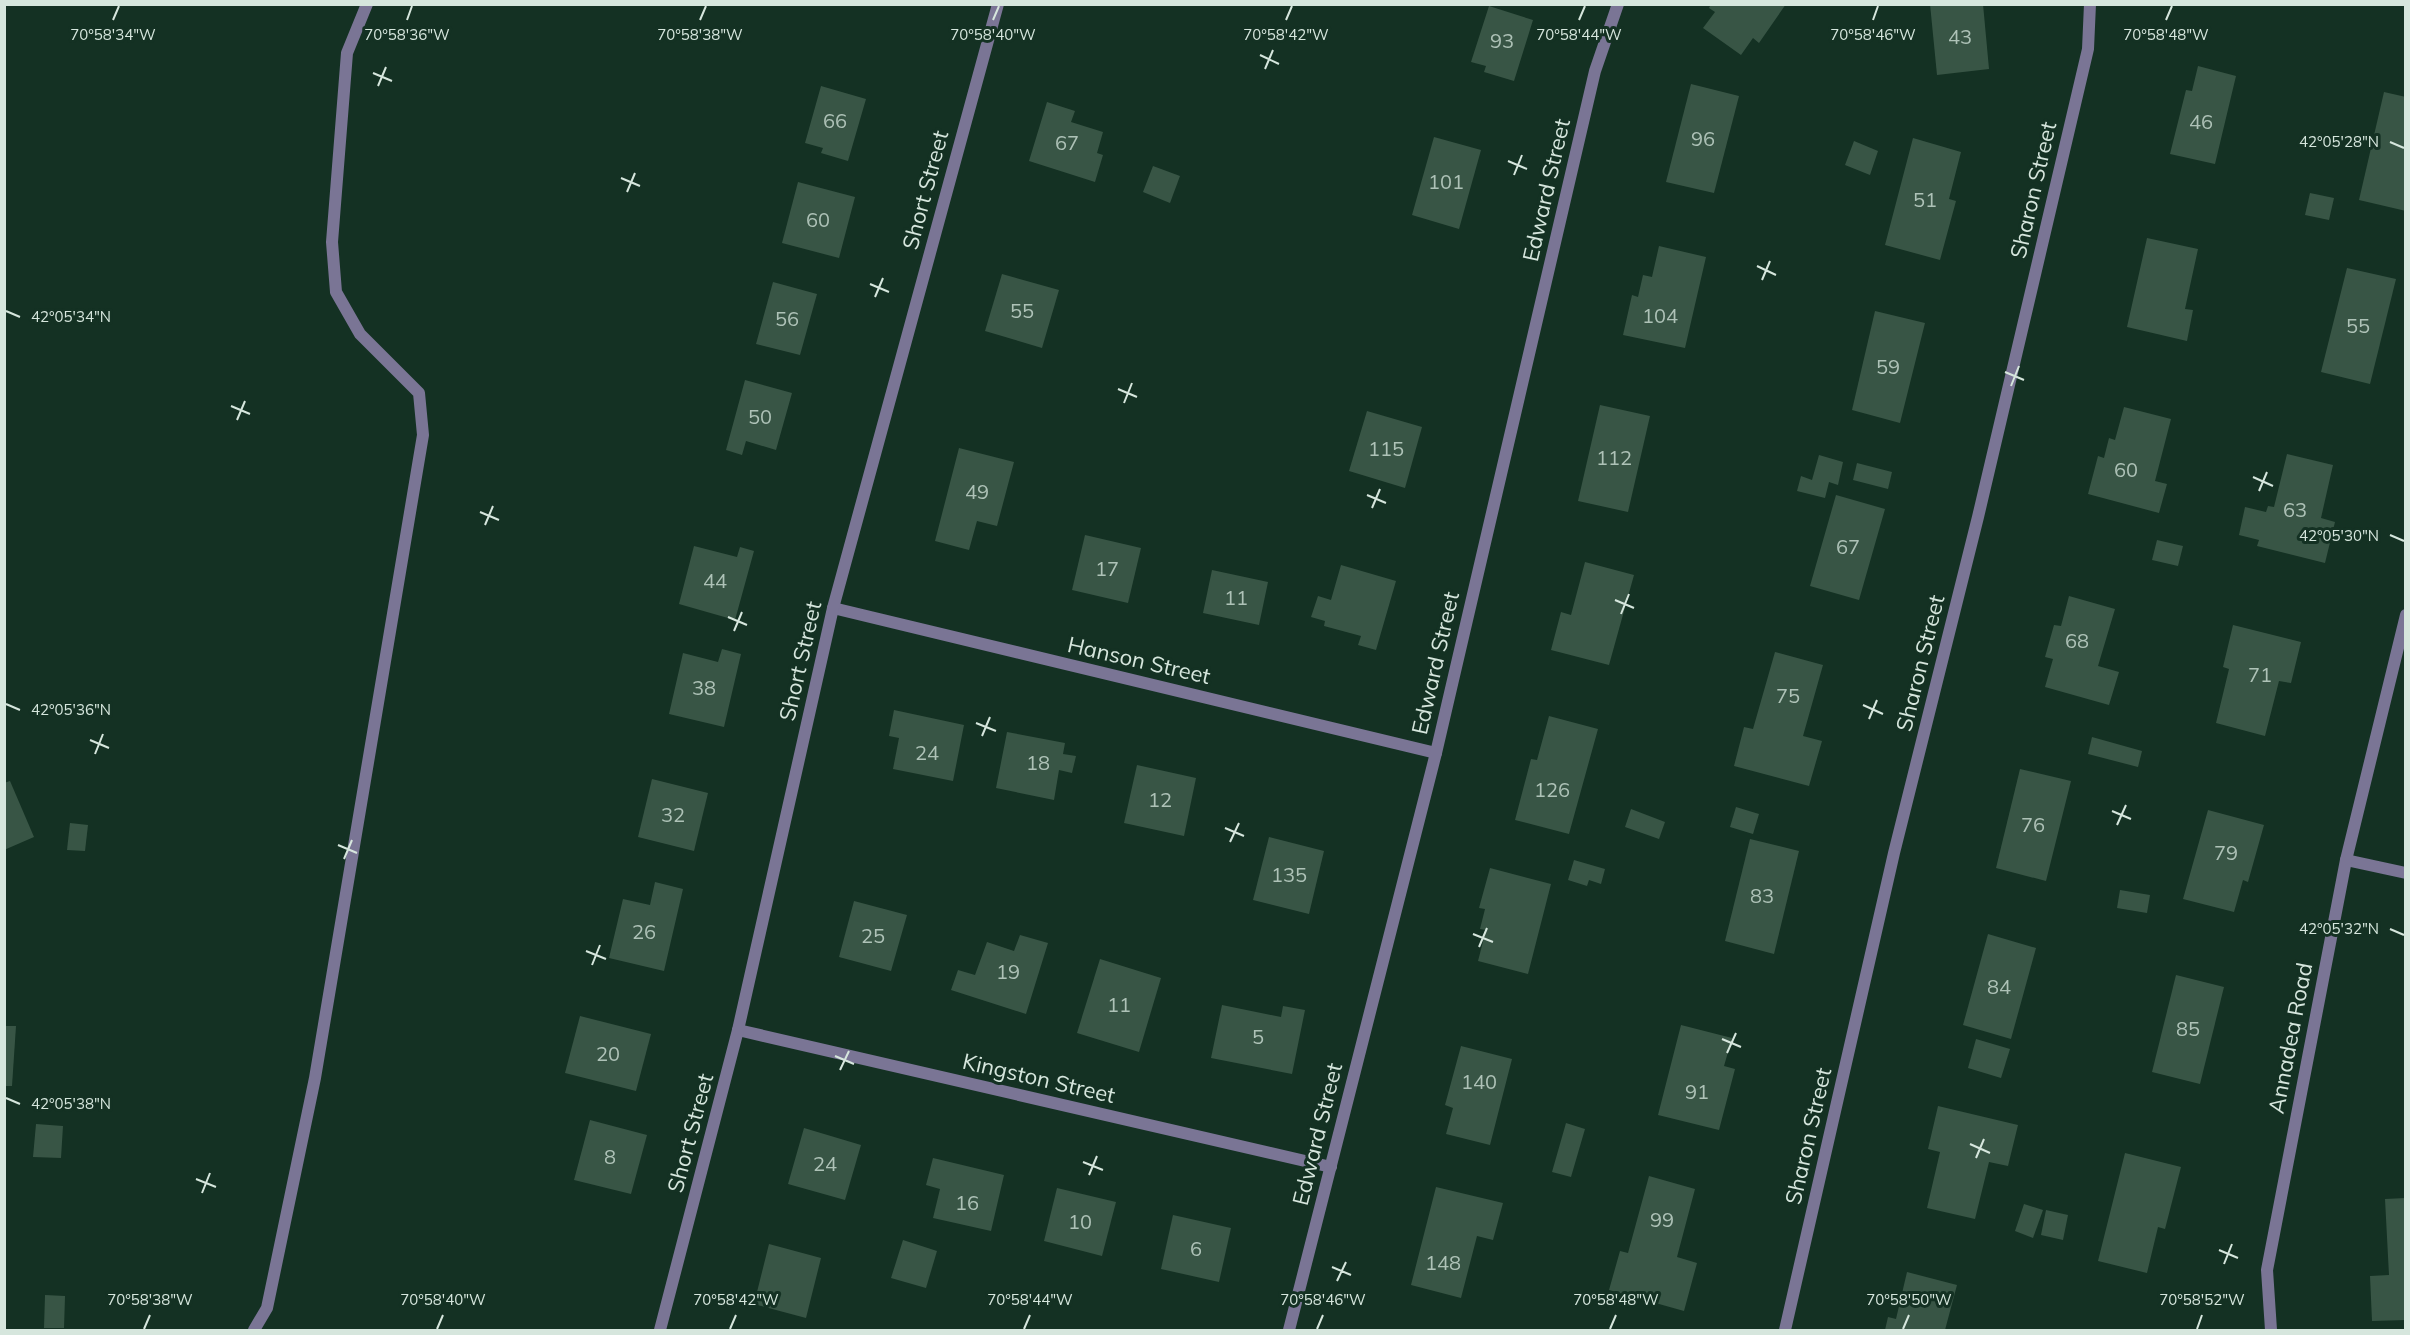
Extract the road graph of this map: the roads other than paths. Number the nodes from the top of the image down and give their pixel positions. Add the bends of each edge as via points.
1 (367, 4) edge
2 (998, 4) edge
3 (1618, 4) edge
4 (2090, 4) edge
5 (833, 608) junction
6 (2406, 615) edge
7 (1436, 753) junction
8 (2346, 860) junction
9 (2406, 873) edge
10 (738, 1030) junction
11 (1331, 1167) junction
12 (254, 1330) edge
13 (660, 1330) edge
14 (1289, 1330) edge
15 (1785, 1330) edge
16 (2271, 1330) edge

1 - 12 street via 347,53 332,242 336,292 360,334 419,393 423,435 315,1078 267,1308
2 - 5 street, Short Street
3 - 7 street, Edward Street via 1595,71
4 - 15 street, Sharon Street via 2088,49 1894,853
5 - 7 street, Hanson Street
5 - 10 street, Short Street
6 - 8 street, Annadea Road
7 - 11 street, Edward Street
8 - 9 street
8 - 16 street, Annadea Road via 2266,1270
10 - 11 street, Kingston Street
10 - 13 street, Short Street
11 - 14 street, Edward Street

